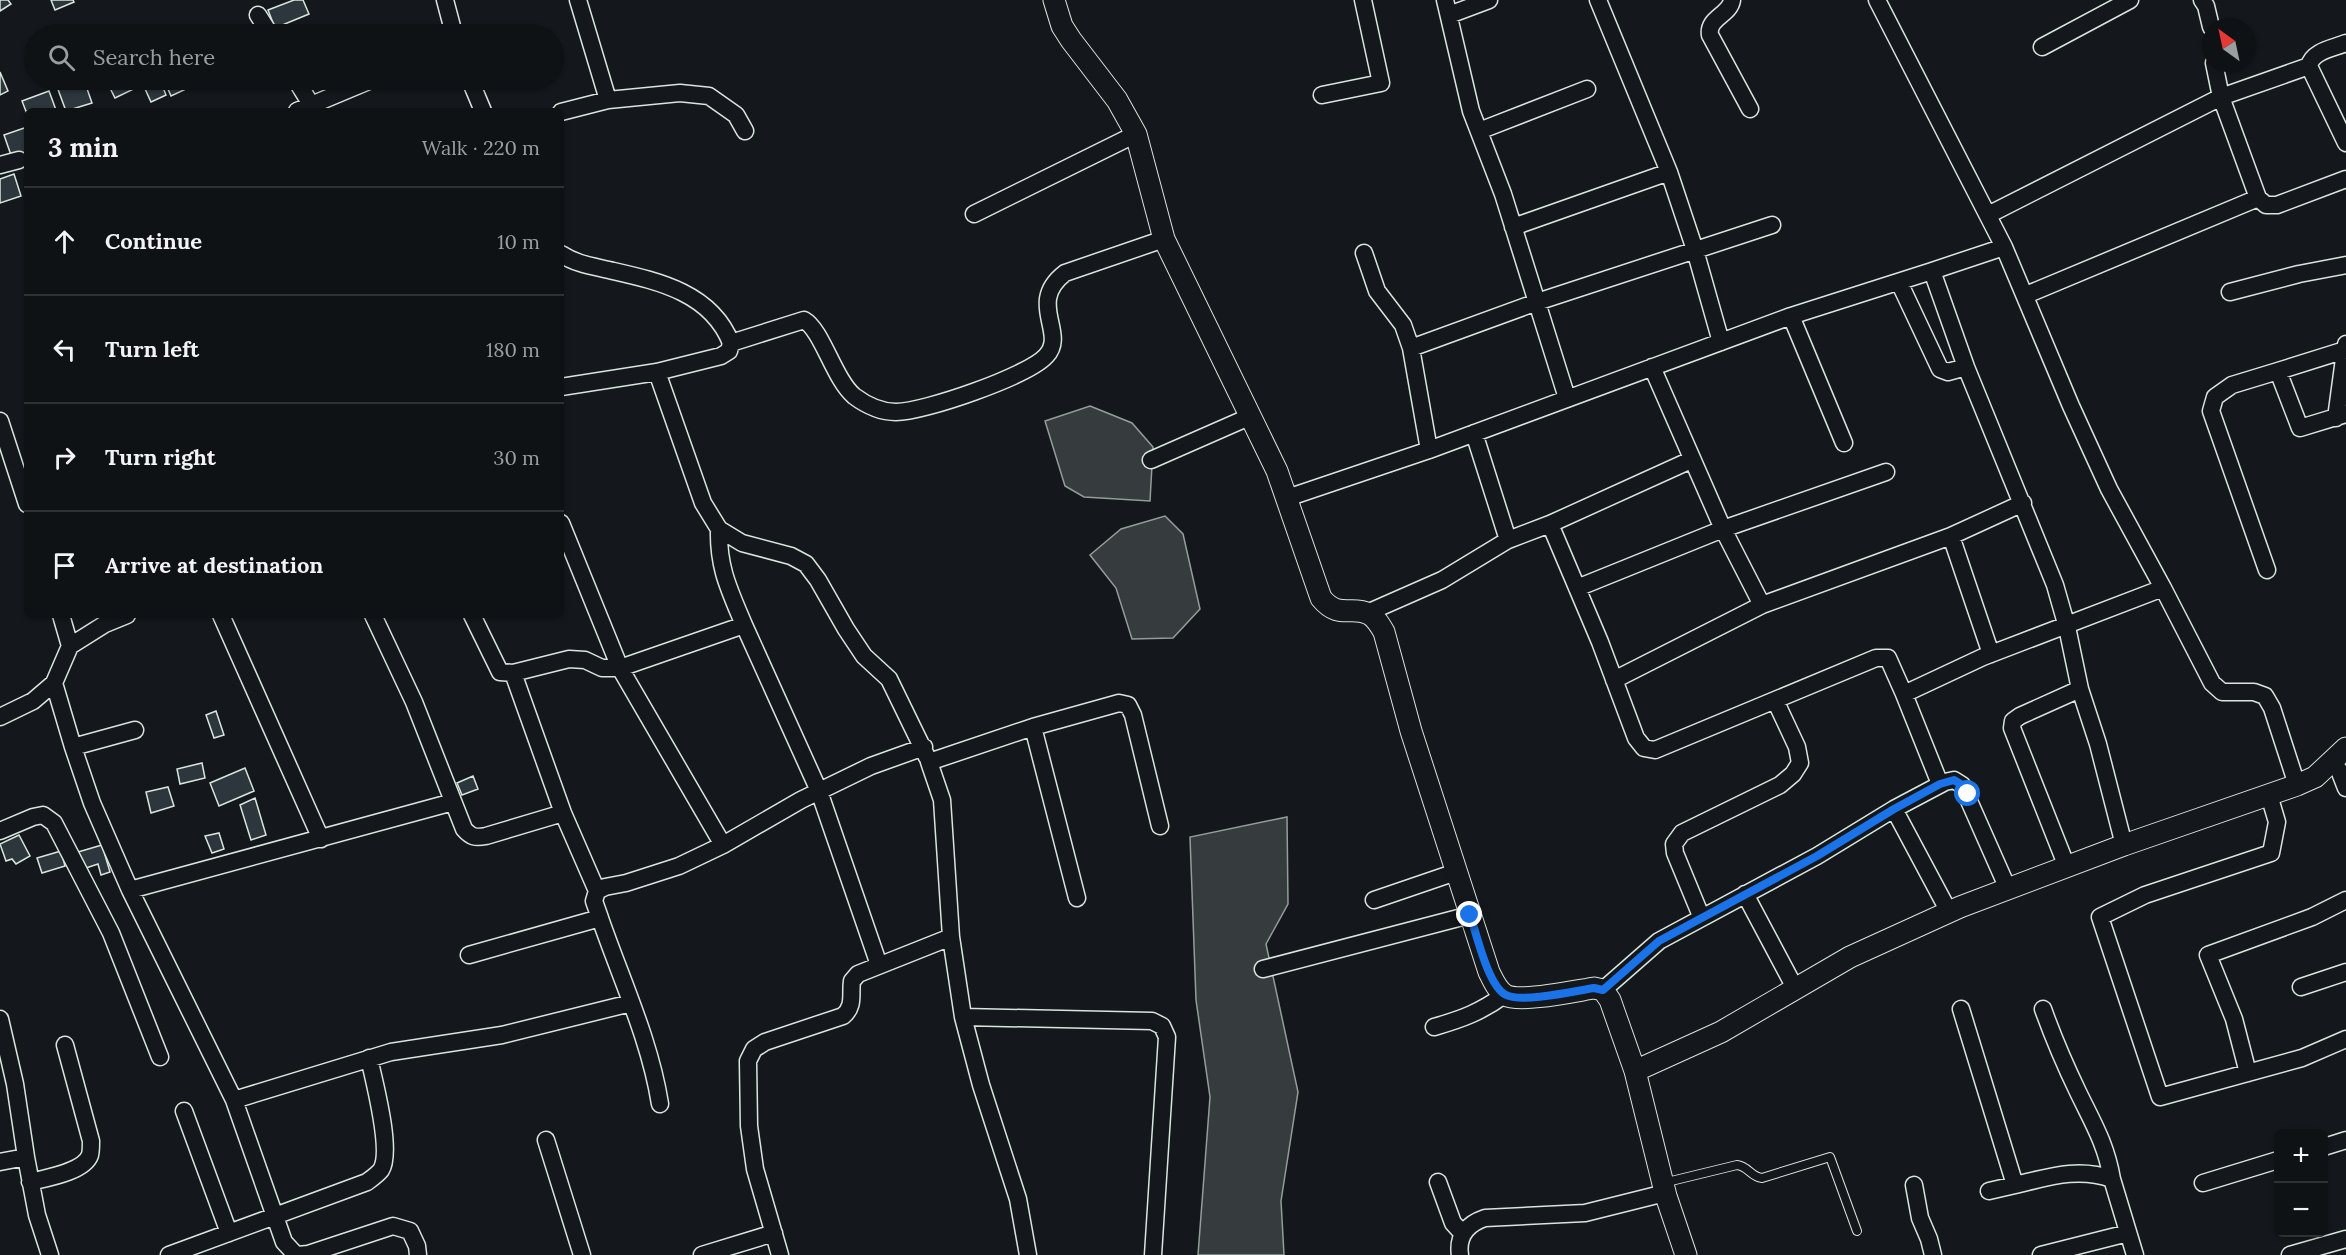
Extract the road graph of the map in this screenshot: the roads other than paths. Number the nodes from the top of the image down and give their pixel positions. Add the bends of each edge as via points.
1 (445, 0) edge
2 (578, 0) edge
3 (1054, 0) edge
4 (1363, 0) edge
5 (1489, 0) edge
6 (1598, 0) edge
7 (1732, 0) edge
8 (1878, 0) edge
9 (2130, 0) edge
10 (2202, 0) edge
11 (2108, 5) edge
12 (1447, 7) edge
13 (258, 15) dead end
14 (2209, 18) edge
15 (264, 24) edge
16 (451, 24) edge
17 (2346, 43) edge
18 (2042, 47) dead end
19 (2308, 66) junction
20 (2216, 72) edge
21 (1587, 89) dead end
22 (300, 90) edge
23 (349, 90) edge
24 (474, 90) edge
25 (1322, 95) dead end
26 (2221, 97) junction
27 (608, 100) junction
28 (307, 108) edge
29 (309, 108) edge
30 (482, 108) edge
31 (1750, 109) dead end
32 (564, 110) edge
33 (746, 131) dead end
34 (1479, 131) junction
35 (1136, 134) junction
36 (2346, 143) edge
37 (19, 160) dead end
38 (0, 165) edge
39 (1669, 172) junction
40 (2346, 179) edge
41 (2258, 198) junction
42 (974, 214) dead end
43 (1988, 215) junction
44 (1773, 225) dead end
45 (1514, 227) junction
46 (1164, 239) junction
47 (2004, 247) junction
48 (1695, 250) junction
49 (1364, 253) dead end
50 (564, 256) edge
51 (2346, 265) edge
52 (1932, 271) junction
53 (1899, 282) junction
54 (2230, 292) dead end
55 (2026, 295) junction
56 (1537, 302) junction
57 (1791, 316) junction
58 (1721, 342) junction
59 (731, 343) junction
60 (2346, 347) edge
61 (1411, 348) junction
62 (1652, 367) junction
63 (1966, 367) junction
64 (2278, 371) junction
65 (657, 372) junction
66 (564, 387) edge
67 (1567, 398) junction
68 (2341, 416) edge
69 (1249, 417) junction
70 (0, 421) edge
71 (1474, 433) junction
72 (1844, 443) dead end
73 (1429, 450) junction
74 (1151, 460) dead end
75 (1691, 460) junction
76 (1886, 472) dead end
77 (24, 495) edge
78 (1287, 498) junction
79 (2023, 503) junction
80 (1550, 524) junction
81 (719, 528) junction
82 (1723, 529) junction
83 (564, 530) edge
84 (1951, 536) junction
85 (1508, 540) junction
86 (2267, 570) dead end
87 (1577, 588) junction
88 (2163, 588) junction
89 (1762, 605) junction
90 (1367, 613) junction
91 (62, 618) edge
92 (120, 618) edge
93 (222, 618) edge
94 (374, 618) edge
95 (473, 618) edge
96 (744, 625) junction
97 (2067, 627) junction
98 (70, 646) junction
99 (1991, 654) junction
100 (620, 668) junction
101 (513, 673) junction
102 (1614, 680) junction
103 (54, 683) junction
104 (2080, 689) junction
105 (1904, 694) junction
106 (1775, 700) junction
107 (0, 717) edge
108 (1033, 727) junction
109 (135, 730) dead end
110 (73, 747) junction
111 (926, 754) junction
112 (2339, 754) edge
113 (1940, 784) junction
114 (2297, 785) junction
115 (2346, 788) edge
116 (819, 791) junction
117 (2269, 795) junction
118 (453, 802) junction
119 (1894, 809) junction
120 (562, 813) junction
121 (1160, 826) dead end
122 (0, 831) edge
123 (321, 839) junction
124 (723, 845) junction
125 (2124, 845) junction
126 (2067, 867) junction
127 (1456, 872) junction
128 (2008, 889) junction
129 (130, 890) junction
130 (597, 891) junction
131 (1744, 894) junction
132 (1077, 898) dead end
133 (1374, 900) dead end
134 (2346, 900) edge
135 (1949, 912) junction
136 (1470, 915) junction
137 (1701, 916) junction
138 (600, 918) junction
139 (951, 937) junction
140 (469, 955) dead end
141 (879, 965) junction
142 (1263, 969) dead end
143 (2346, 972) edge
144 (2301, 987) dead end
145 (1795, 988) junction
146 (1603, 990) junction
147 (1504, 995) junction
148 (631, 1004) junction
149 (1961, 1009) dead end
150 (2043, 1009) dead end
151 (963, 1017) junction
152 (0, 1019) edge
153 (1434, 1027) dead end
154 (2346, 1039) edge
155 (65, 1045) dead end
156 (160, 1057) dead end
157 (369, 1058) junction
158 (1635, 1071) junction
159 (2248, 1072) junction
160 (234, 1100) junction
161 (660, 1104) dead end
162 (184, 1111) dead end
163 (546, 1140) dead end
164 (2346, 1140) edge
165 (2328, 1146) edge
166 (26, 1157) junction
167 (2274, 1161) edge
168 (0, 1162) edge
169 (2112, 1179) junction
170 (30, 1182) junction
171 (1438, 1182) dead end
172 (2203, 1183) dead end
173 (1914, 1185) dead end
174 (2015, 1185) junction
175 (1664, 1188) junction
176 (1989, 1191) dead end
177 (274, 1217) junction
178 (1857, 1231) dead end
179 (229, 1233) junction
180 (774, 1233) junction
181 (2128, 1233) junction
182 (1463, 1234) junction
183 (2346, 1239) edge
184 (50, 1255) edge
185 (168, 1255) edge
186 (297, 1255) edge
187 (418, 1255) edge
188 (582, 1255) edge
189 (702, 1255) edge
190 (780, 1255) edge
191 (1028, 1255) edge
192 (1153, 1255) edge
193 (1460, 1255) edge
194 (1686, 1255) edge
195 (1933, 1255) edge
196 (2041, 1255) edge
197 (2135, 1255) edge
198 (2290, 1255) edge

1 - 16 street
2 - 27 street
3 - 35 street via 1062,26 1117,100
4 - 25 street via 1381,84
5 - 12 street
6 - 39 street
7 - 31 street via 1729,9 1709,29
8 - 43 street
9 - 11 street
10 - 14 street
11 - 18 street
12 - 34 street
13 - 15 street
17 - 19 street via 2315,55
19 - 26 street
19 - 36 street
20 - 26 street
21 - 34 street
22 - 28 street
23 - 29 street
24 - 30 street
26 - 41 street
26 - 43 street
27 - 32 street
27 - 33 street via 680,93 709,96 736,115
34 - 45 street
35 - 42 street
35 - 46 street
37 - 38 street
39 - 45 street
39 - 48 street
40 - 41 street via 2277,204 2266,205
41 - 55 street
43 - 47 street
44 - 48 street
45 - 56 street
46 - 59 street via 1065,273 1052,283 1047,296 1051,349 1037,364 990,387 915,410 895,412 870,407 852,394 804,320
46 - 69 street
47 - 52 street
47 - 55 street
48 - 56 street
48 - 58 street
49 - 61 street via 1377,291 1403,325
50 - 59 street via 688,293 715,315
51 - 54 street
52 - 53 street
52 - 63 street
53 - 57 street
53 - 63 street via 1940,369 1948,372
55 - 88 street via 2109,489
56 - 61 street
56 - 67 street
57 - 58 street
57 - 72 street
58 - 62 street
59 - 65 street via 729,351 721,356
60 - 64 street
60 - 68 street
61 - 73 street
62 - 67 street
62 - 75 street
63 - 79 street
64 - 68 street via 2300,428
64 - 86 street via 2232,385 2216,397 2211,411
65 - 66 street
65 - 81 street via 703,503
67 - 71 street
69 - 74 street
69 - 78 street
70 - 77 street
71 - 73 street
71 - 85 street
73 - 78 street
75 - 80 street
75 - 82 street
76 - 82 street
78 - 90 street via 1321,598 1328,607 1339,611
79 - 84 street
79 - 97 street
80 - 85 street
80 - 87 street
81 - 96 street via 718,555
81 - 111 street via 742,543 806,564 864,656 889,679
82 - 87 street
82 - 89 street
83 - 100 street
84 - 89 street
84 - 99 street
85 - 90 street via 1442,580
87 - 102 street
88 - 97 street
88 - 114 street via 2212,683 2222,693 2253,692 2265,696
89 - 102 street
90 - 127 street via 1384,632
91 - 98 street
92 - 98 street
93 - 123 street
94 - 118 street via 414,702
95 - 101 street via 500,672
96 - 100 street
96 - 116 street
97 - 99 street
97 - 104 street
98 - 103 street
99 - 105 street
100 - 101 street via 602,668 585,660 568,659
100 - 124 street
101 - 120 street
102 - 106 street via 1635,738 1644,748 1655,750
103 - 107 street via 33,701
103 - 110 street
104 - 125 street
104 - 126 street via 2019,716 2012,728
105 - 106 street via 1888,658 1876,658
105 - 113 street
106 - 137 street via 1797,747 1800,762 1793,774 1780,785 1682,833 1674,844
108 - 111 street
108 - 121 street via 1119,703 1128,705 1134,715
108 - 132 street
109 - 110 street
110 - 129 street via 92,803
111 - 116 street via 871,766
111 - 139 street via 942,800
112 - 114 street via 2315,777
112 - 115 street via 2339,770
113 - 119 street
113 - 128 street via 1954,780 1962,785
114 - 117 street
116 - 124 street
116 - 141 street
117 - 125 street
117 - 159 street via 2277,822 2271,853 2145,895 2100,917 2160,1097
118 - 120 street via 464,829 477,837
118 - 123 street
119 - 131 street
119 - 135 street
120 - 130 street
122 - 156 street via 43,815 54,823 111,933
123 - 129 street
124 - 130 street via 679,866
125 - 126 street
126 - 128 street
127 - 133 street
127 - 136 street
128 - 135 street
129 - 160 street
130 - 138 street via 594,901
131 - 137 street
131 - 145 street
134 - 159 street via 2208,955 2234,1019
135 - 145 street via 1850,957
136 - 142 street
136 - 147 street via 1489,972
137 - 146 street via 1659,941
138 - 140 street
138 - 148 street
139 - 141 street
139 - 151 street
141 - 180 street via 852,981 852,1004 843,1016 765,1042 754,1049 748,1060 753,1158
143 - 144 street
145 - 158 street via 1721,1032
146 - 147 street via 1518,999
146 - 158 street via 1610,999
147 - 153 street via 1485,1009
148 - 157 street via 502,1035
148 - 161 street via 656,1078
149 - 174 street
150 - 169 street via 2059,1053 2102,1140
151 - 191 street via 1018,1199
151 - 192 street via 1152,1021 1162,1026 1167,1037
152 - 166 street
154 - 159 street via 2302,1058
155 - 170 street via 91,1141 90,1155 77,1169
157 - 160 street
157 - 177 street via 386,1154 381,1170 367,1182
158 - 175 street
160 - 177 street
162 - 179 street
163 - 188 street
164 - 165 street
166 - 168 street
166 - 170 street
167 - 172 street
169 - 174 street via 2095,1173 2068,1172
169 - 181 street
170 - 184 street
171 - 182 street via 1452,1223
173 - 195 street
174 - 176 street
175 - 178 lane via 1737,1165 1762,1178 1830,1157
175 - 182 street via 1585,1213 1485,1218 1471,1224
175 - 194 street
177 - 179 street
177 - 186 street via 284,1242
179 - 185 street
180 - 189 street
180 - 190 street
181 - 196 street
181 - 197 street
182 - 193 street
183 - 198 street
186 - 187 street via 393,1226 410,1232

